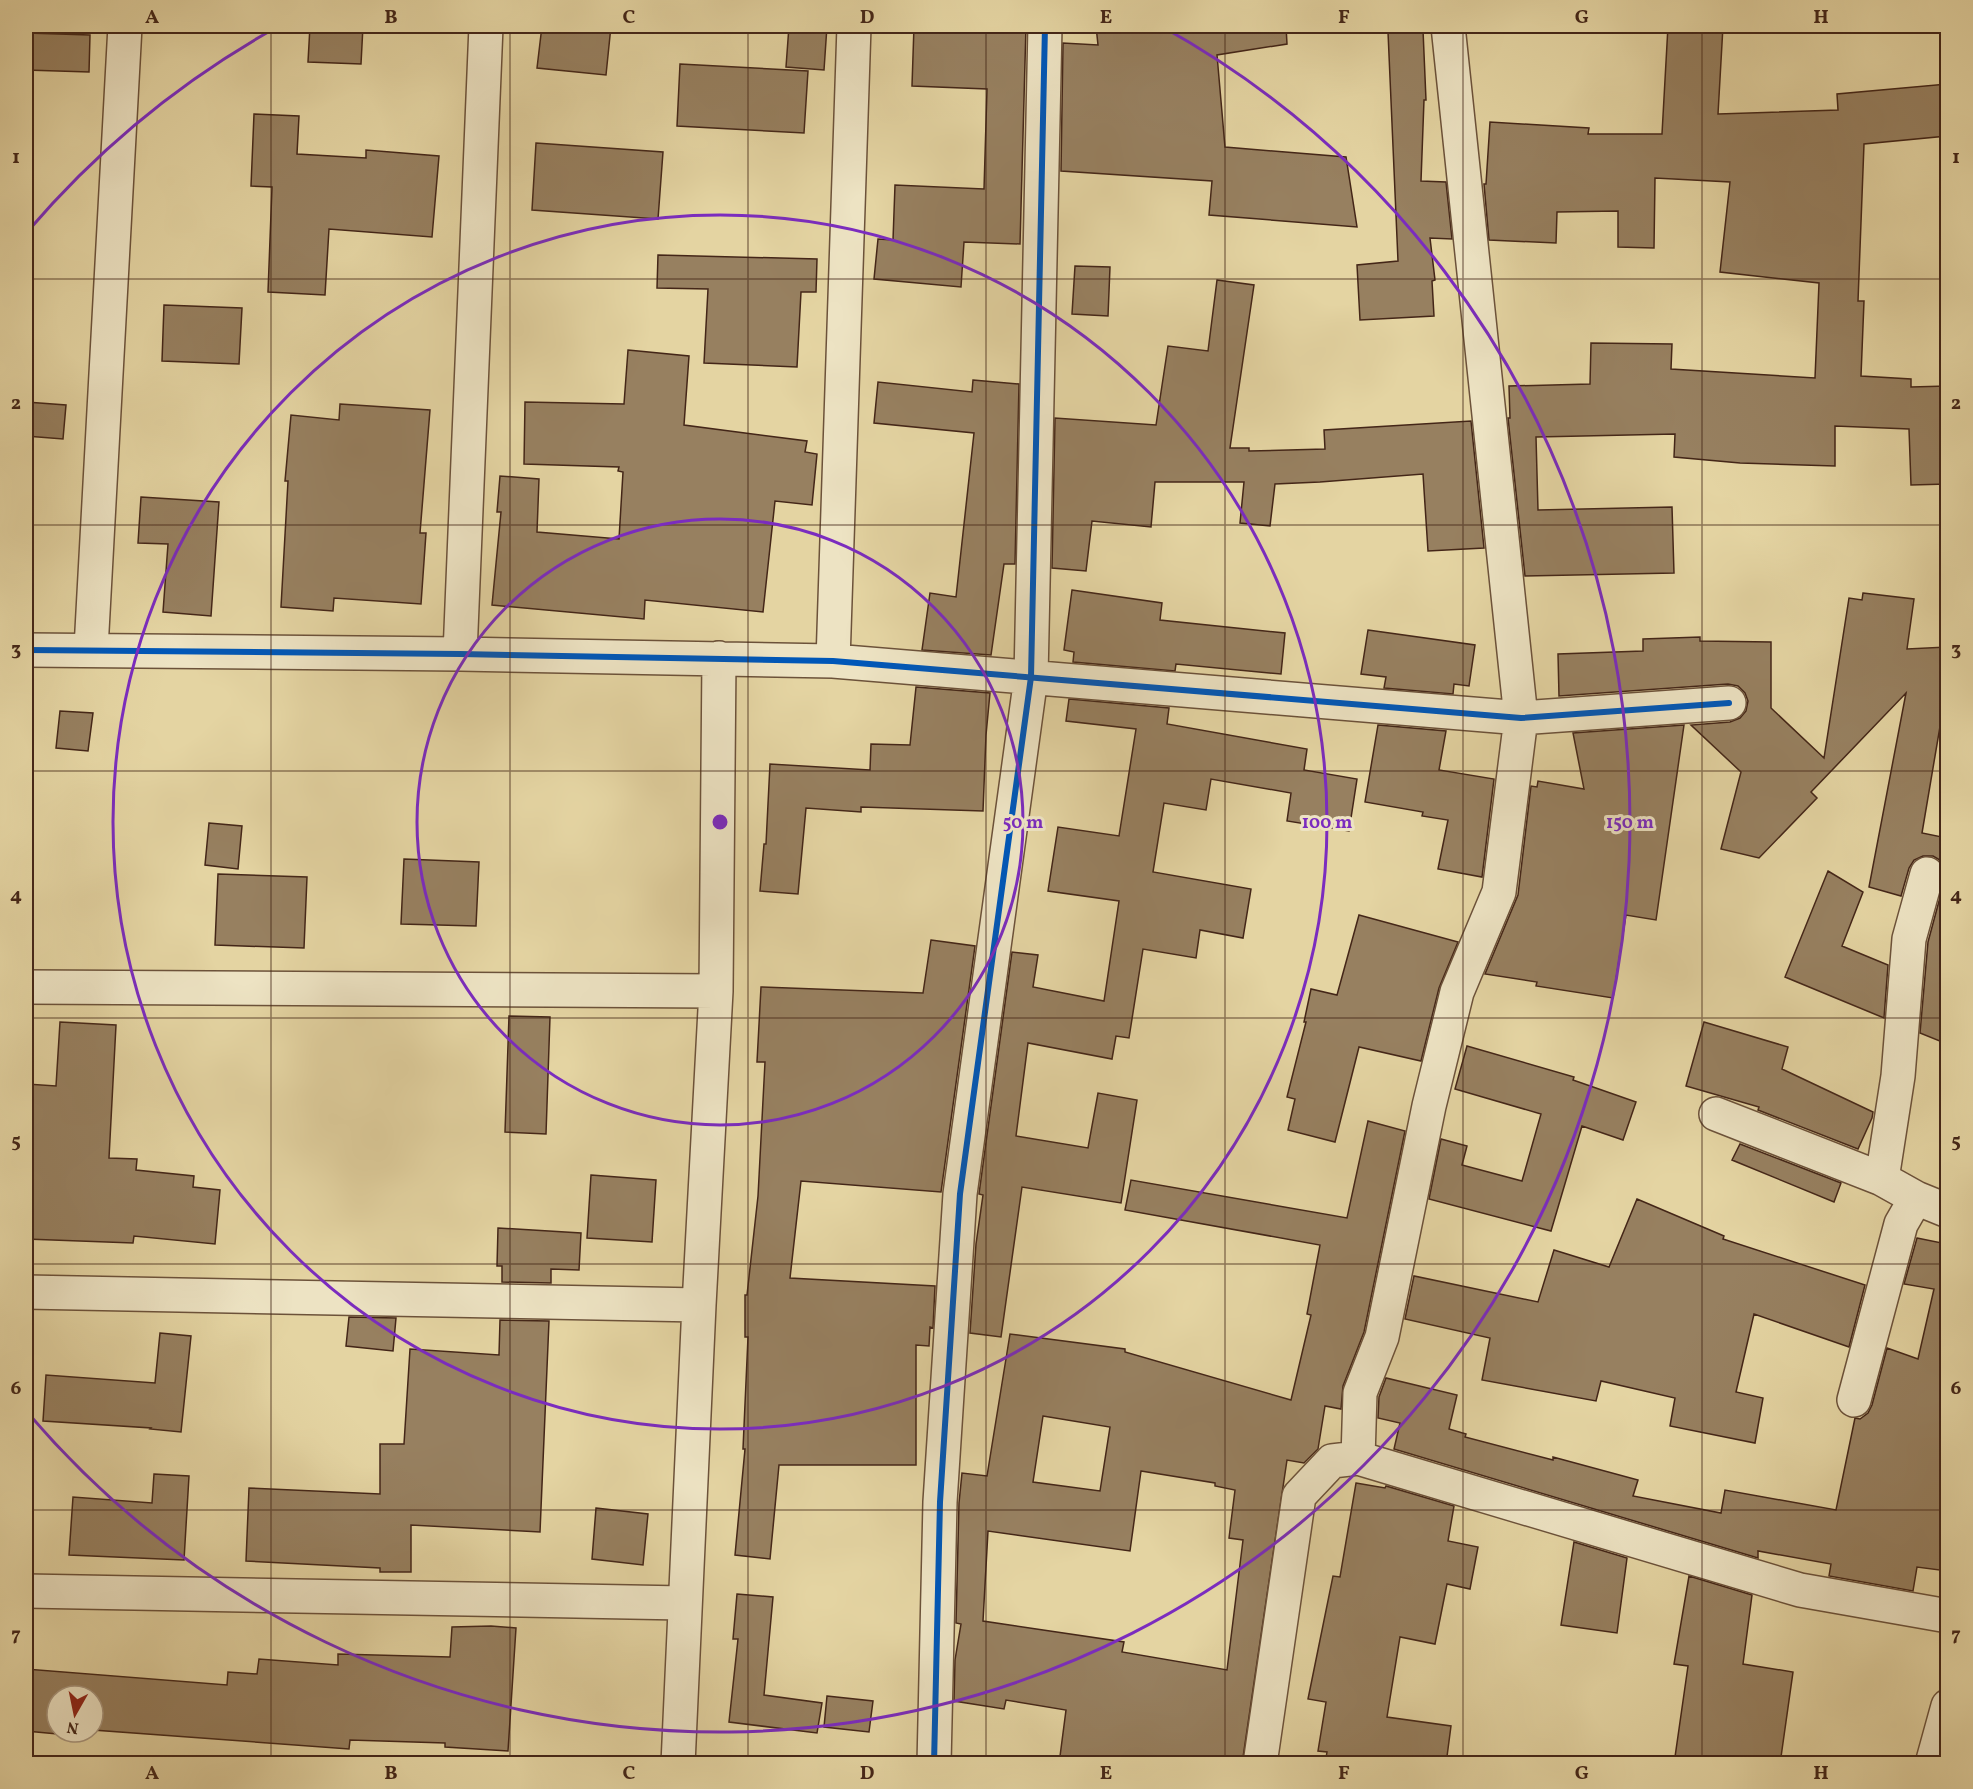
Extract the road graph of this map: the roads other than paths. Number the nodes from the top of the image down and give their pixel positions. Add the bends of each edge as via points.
1 (125, 26) edge
2 (486, 26) edge
3 (854, 26) edge
4 (1045, 26) edge
5 (1448, 26) edge
6 (92, 649) junction
7 (26, 650) edge
8 (460, 654) junction
9 (719, 658) junction
10 (833, 661) junction
11 (1030, 677) junction
12 (1729, 703) dead end
13 (1521, 718) junction
14 (1927, 874) dead end
15 (26, 987) edge
16 (716, 991) junction
17 (1716, 1114) dead end
18 (1882, 1179) junction
19 (1916, 1198) junction
20 (1947, 1211) edge
21 (26, 1292) edge
22 (699, 1305) junction
23 (1854, 1400) dead end
24 (1358, 1458) junction
25 (26, 1591) edge
26 (684, 1603) junction
27 (1947, 1616) edge
28 (1947, 1706) edge
29 (678, 1764) edge
30 (934, 1764) edge
31 (1260, 1764) edge
32 (1932, 1764) edge

1 - 6 street
2 - 8 street
3 - 10 street
4 - 11 street
5 - 13 street
6 - 7 street
6 - 8 street
8 - 9 street
9 - 10 street
9 - 16 street
10 - 11 street
11 - 13 street
11 - 30 street via 960,1194 940,1502
12 - 13 street
13 - 24 street via 1499,892 1457,992 1429,1106 1382,1337 1360,1394
14 - 18 street via 1909,939 1898,1076
15 - 16 street
16 - 22 street
17 - 18 street
18 - 19 street
19 - 20 street
19 - 23 street via 1901,1224
21 - 22 street
22 - 26 street
24 - 27 street via 1800,1590
24 - 31 street via 1332,1461 1299,1496
25 - 26 street
26 - 29 street
28 - 32 street

